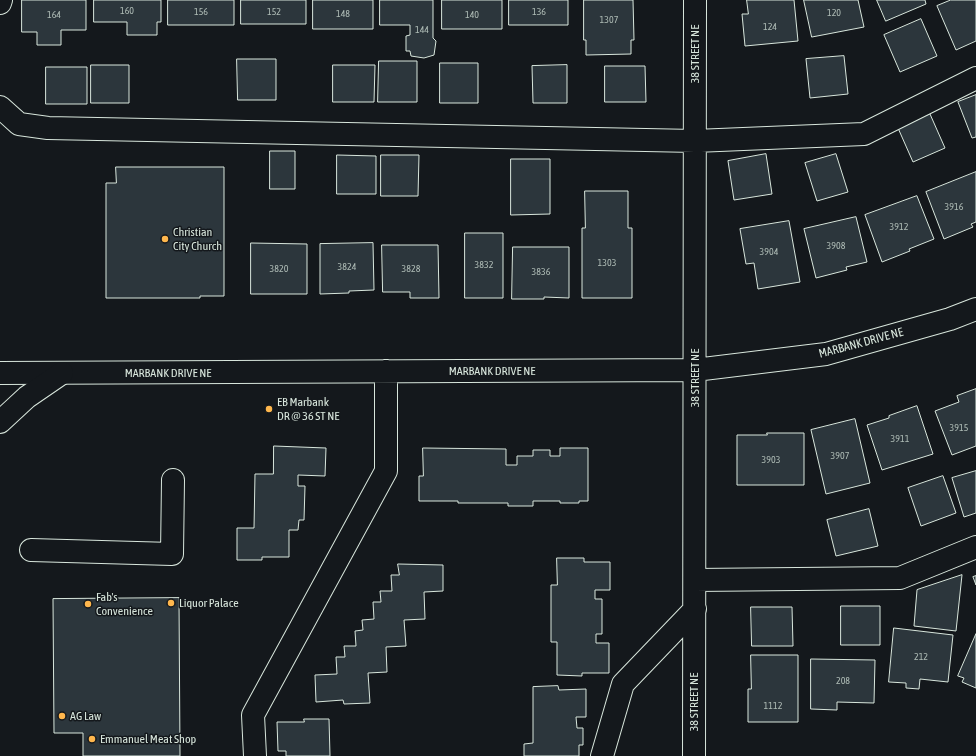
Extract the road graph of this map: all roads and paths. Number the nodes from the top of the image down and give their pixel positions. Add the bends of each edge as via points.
1 (695, 0) edge
2 (976, 78) edge
3 (0, 108) edge
4 (695, 141) junction
5 (976, 309) edge
6 (695, 370) junction
7 (386, 371) junction
8 (0, 373) edge
9 (62, 373) junction
10 (0, 422) edge
11 (173, 480) dead end
12 (976, 547) edge
13 (31, 550) dead end
14 (695, 580) junction
15 (695, 608) junction
16 (255, 756) edge
17 (602, 756) edge
18 (694, 756) edge

1 - 4 street, 38 STREET NE
2 - 4 street via 864,134
3 - 4 street via 19,124 48,128
4 - 6 street, 38 STREET NE
5 - 6 street, MARBANK DRIVE NE via 950,319 826,354
6 - 7 street, MARBANK DRIVE NE
6 - 14 street, 38 STREET NE
7 - 9 street, MARBANK DRIVE NE
7 - 16 street via 386,471 253,715
8 - 9 street, MARBANK DRIVE NE
9 - 10 street via 27,397
11 - 13 street via 172,554
12 - 14 street via 900,578
14 - 15 street, 38 STREET NE
15 - 17 street via 623,684
15 - 18 street, 38 STREET NE

